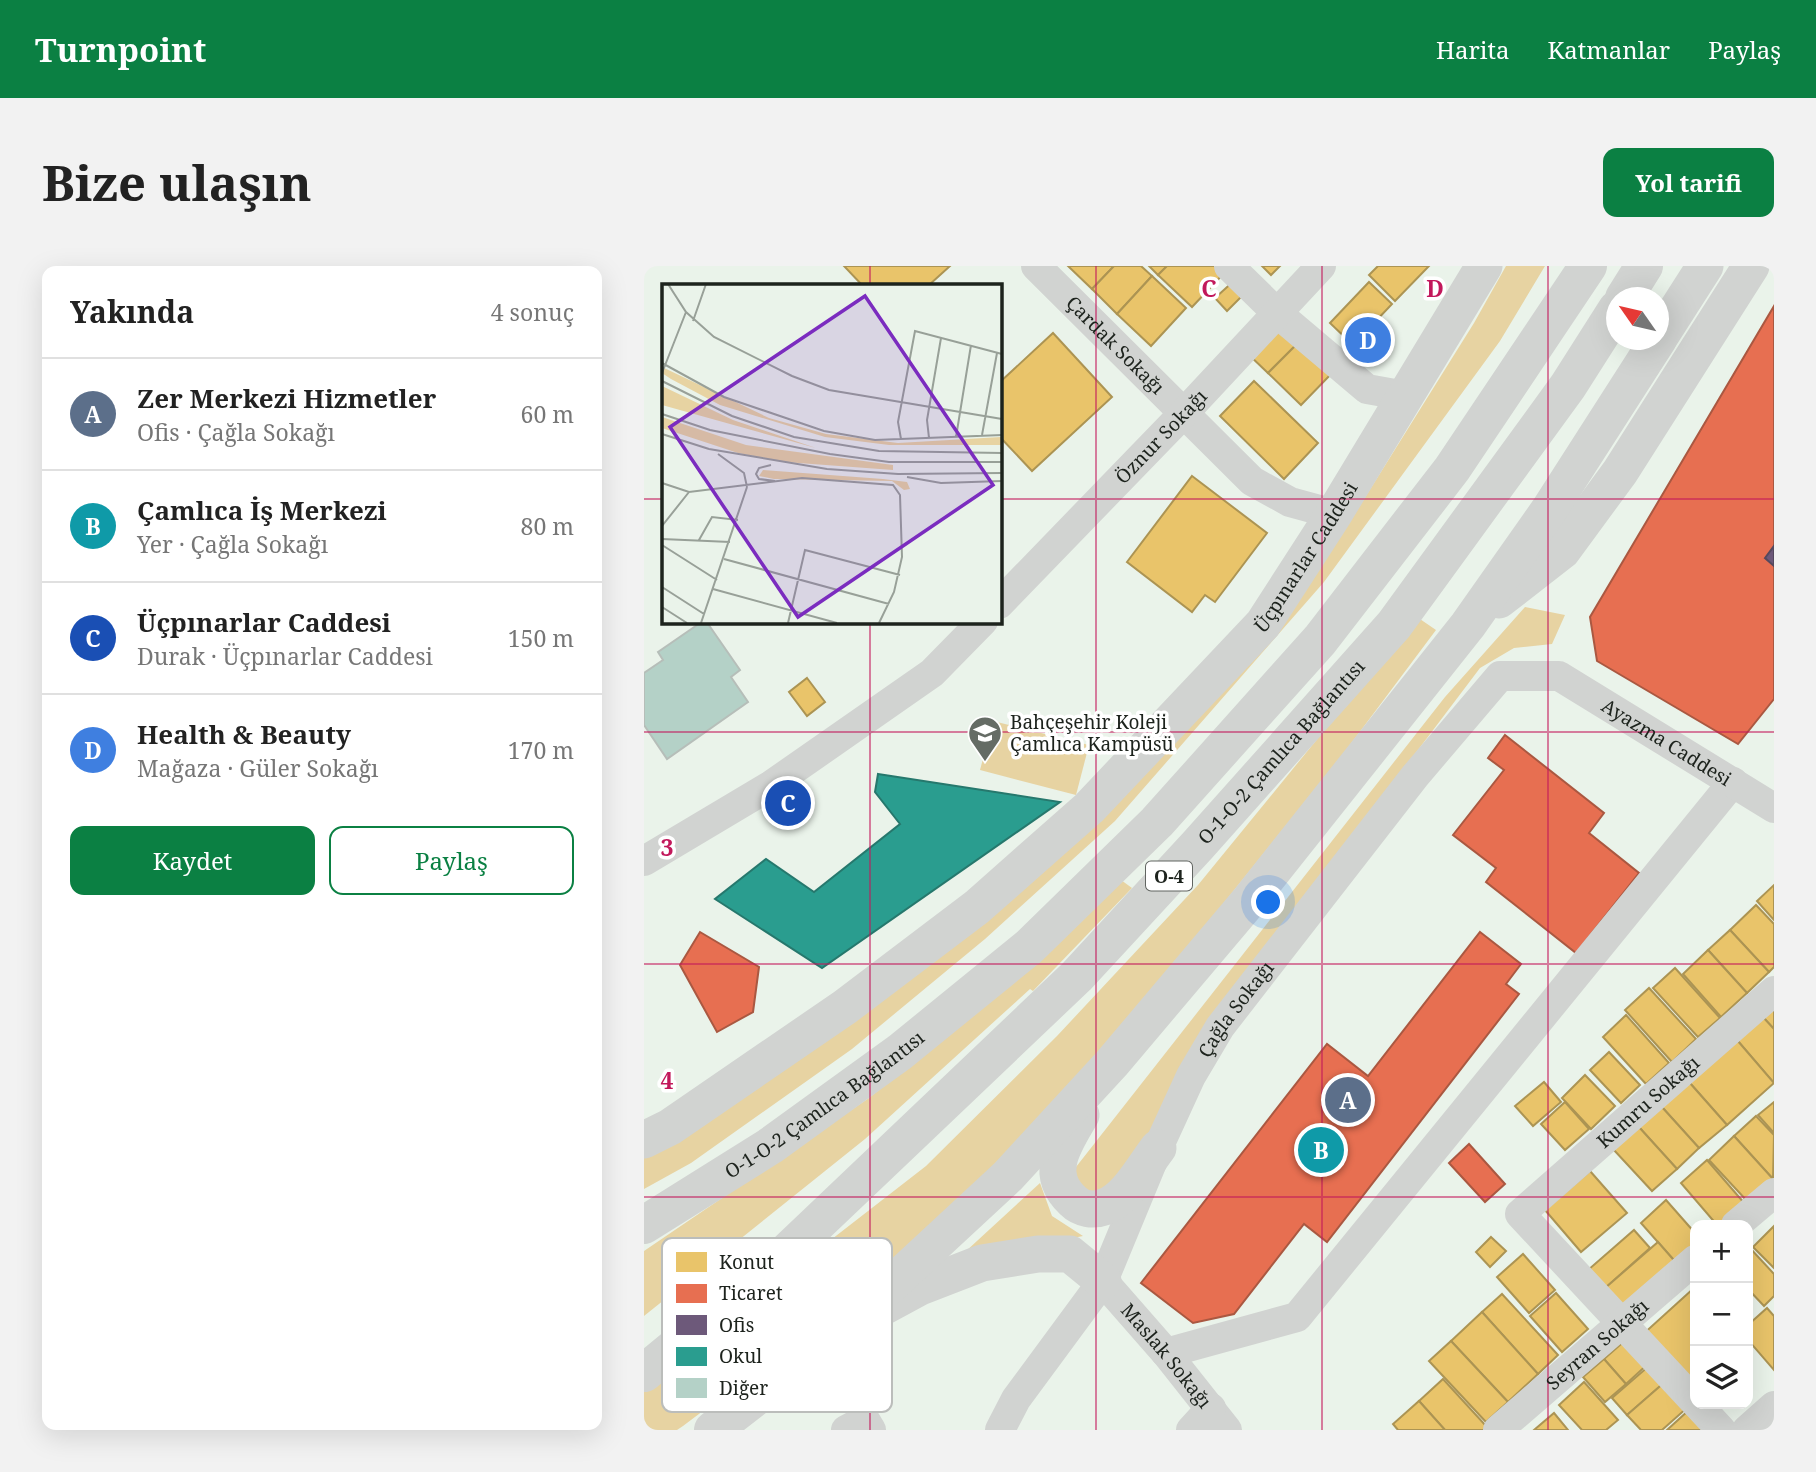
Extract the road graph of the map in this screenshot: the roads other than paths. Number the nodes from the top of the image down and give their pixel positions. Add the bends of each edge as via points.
1 (1036, 266) edge
2 (1229, 266) edge
3 (1321, 266) edge
4 (1588, 266) edge
5 (1644, 266) edge
6 (1705, 266) edge
7 (1751, 266) edge
8 (1471, 271) edge
9 (1631, 287) edge
10 (1277, 313) junction
11 (1669, 322) edge
12 (1606, 325) edge
13 (1651, 350) edge
14 (1406, 396) junction
15 (1183, 414) junction
16 (1334, 514) junction
17 (1001, 602) edge
18 (980, 623) edge
19 (1468, 625) junction
20 (1559, 676) joint
21 (1733, 782) junction
22 (1774, 808) edge
23 (644, 861) edge
24 (1774, 991) edge
25 (1112, 1063) junction
26 (644, 1140) edge
27 (1158, 1148) junction
28 (1774, 1192) edge
29 (1742, 1220) edge
30 (644, 1224) edge
31 (801, 1238) edge
32 (1690, 1264) edge
33 (1103, 1281) junction
34 (892, 1283) edge
35 (892, 1302) edge
36 (1622, 1323) junction
37 (1166, 1353) junction
38 (662, 1358) edge
39 (644, 1373) edge
40 (1690, 1397) edge
41 (1774, 1406) edge
42 (1702, 1409) edge
43 (736, 1412) edge
44 (1219, 1419) edge
45 (713, 1430) edge
46 (846, 1430) edge
47 (871, 1430) edge
48 (1000, 1430) edge
49 (1191, 1430) edge
50 (1499, 1430) edge
51 (1721, 1430) edge
52 (1747, 1430) edge

1 - 15 street, Çardak Sokağı
2 - 10 street
3 - 10 street, Öznur Sokağı
4 - 30 highway, O-1-O-2 Çamlıca Bağlantısı / O-4 via 1452,469 1320,640 1157,822 1029,947 900,1052 770,1146
5 - 9 highway
6 - 11 main road
7 - 19 main road via 1620,472 1562,551
8 - 14 main road, Üçpınarlar Caddesi
10 - 14 street via 1367,389
10 - 15 street, Öznur Sokağı
12 - 31 highway, O-1-O-2 Çamlıca Bağlantısı / O-4 via 1568,386 1394,625 1077,976
13 - 19 main road via 1549,510
14 - 16 main road, Üçpınarlar Caddesi
15 - 16 street, Çardak Sokağı via 1252,481 1290,502
15 - 17 street, Öznur Sokağı
16 - 26 main road, Üçpınarlar Caddesi via 1263,624 1089,808 977,907 845,1007 670,1127
18 - 23 street via 932,673 770,786
19 - 25 main road via 1248,902
20 - 21 street, Ayazma Caddesi
20 - 27 street, Çağla Sokağı via 1500,676 1415,776 1220,1027
21 - 22 street, Ayazma Caddesi
21 - 37 street via 1297,1317
24 - 36 street, Kumru Sokağı via 1520,1214
25 - 27 main road via 1061,1148 1057,1176 1065,1193 1077,1205 1092,1210 1106,1207
25 - 34 main road via 1008,1176
27 - 33 street, Çağla Sokağı
28 - 29 street
32 - 36 street, Seyran Sokağı
33 - 35 main road via 1070,1254 1038,1254 982,1263
33 - 37 street, Maslak Sokağı
33 - 48 street, Çağla Sokağı via 1023,1390
36 - 40 street
36 - 50 street, Seyran Sokağı
37 - 44 street, Maslak Sokağı
38 - 39 highway, O-1-O-2 Çamlıca Bağlantısı / O-4
41 - 52 street
42 - 51 street
43 - 45 highway
44 - 49 street
46 - 47 street via 865,1420

